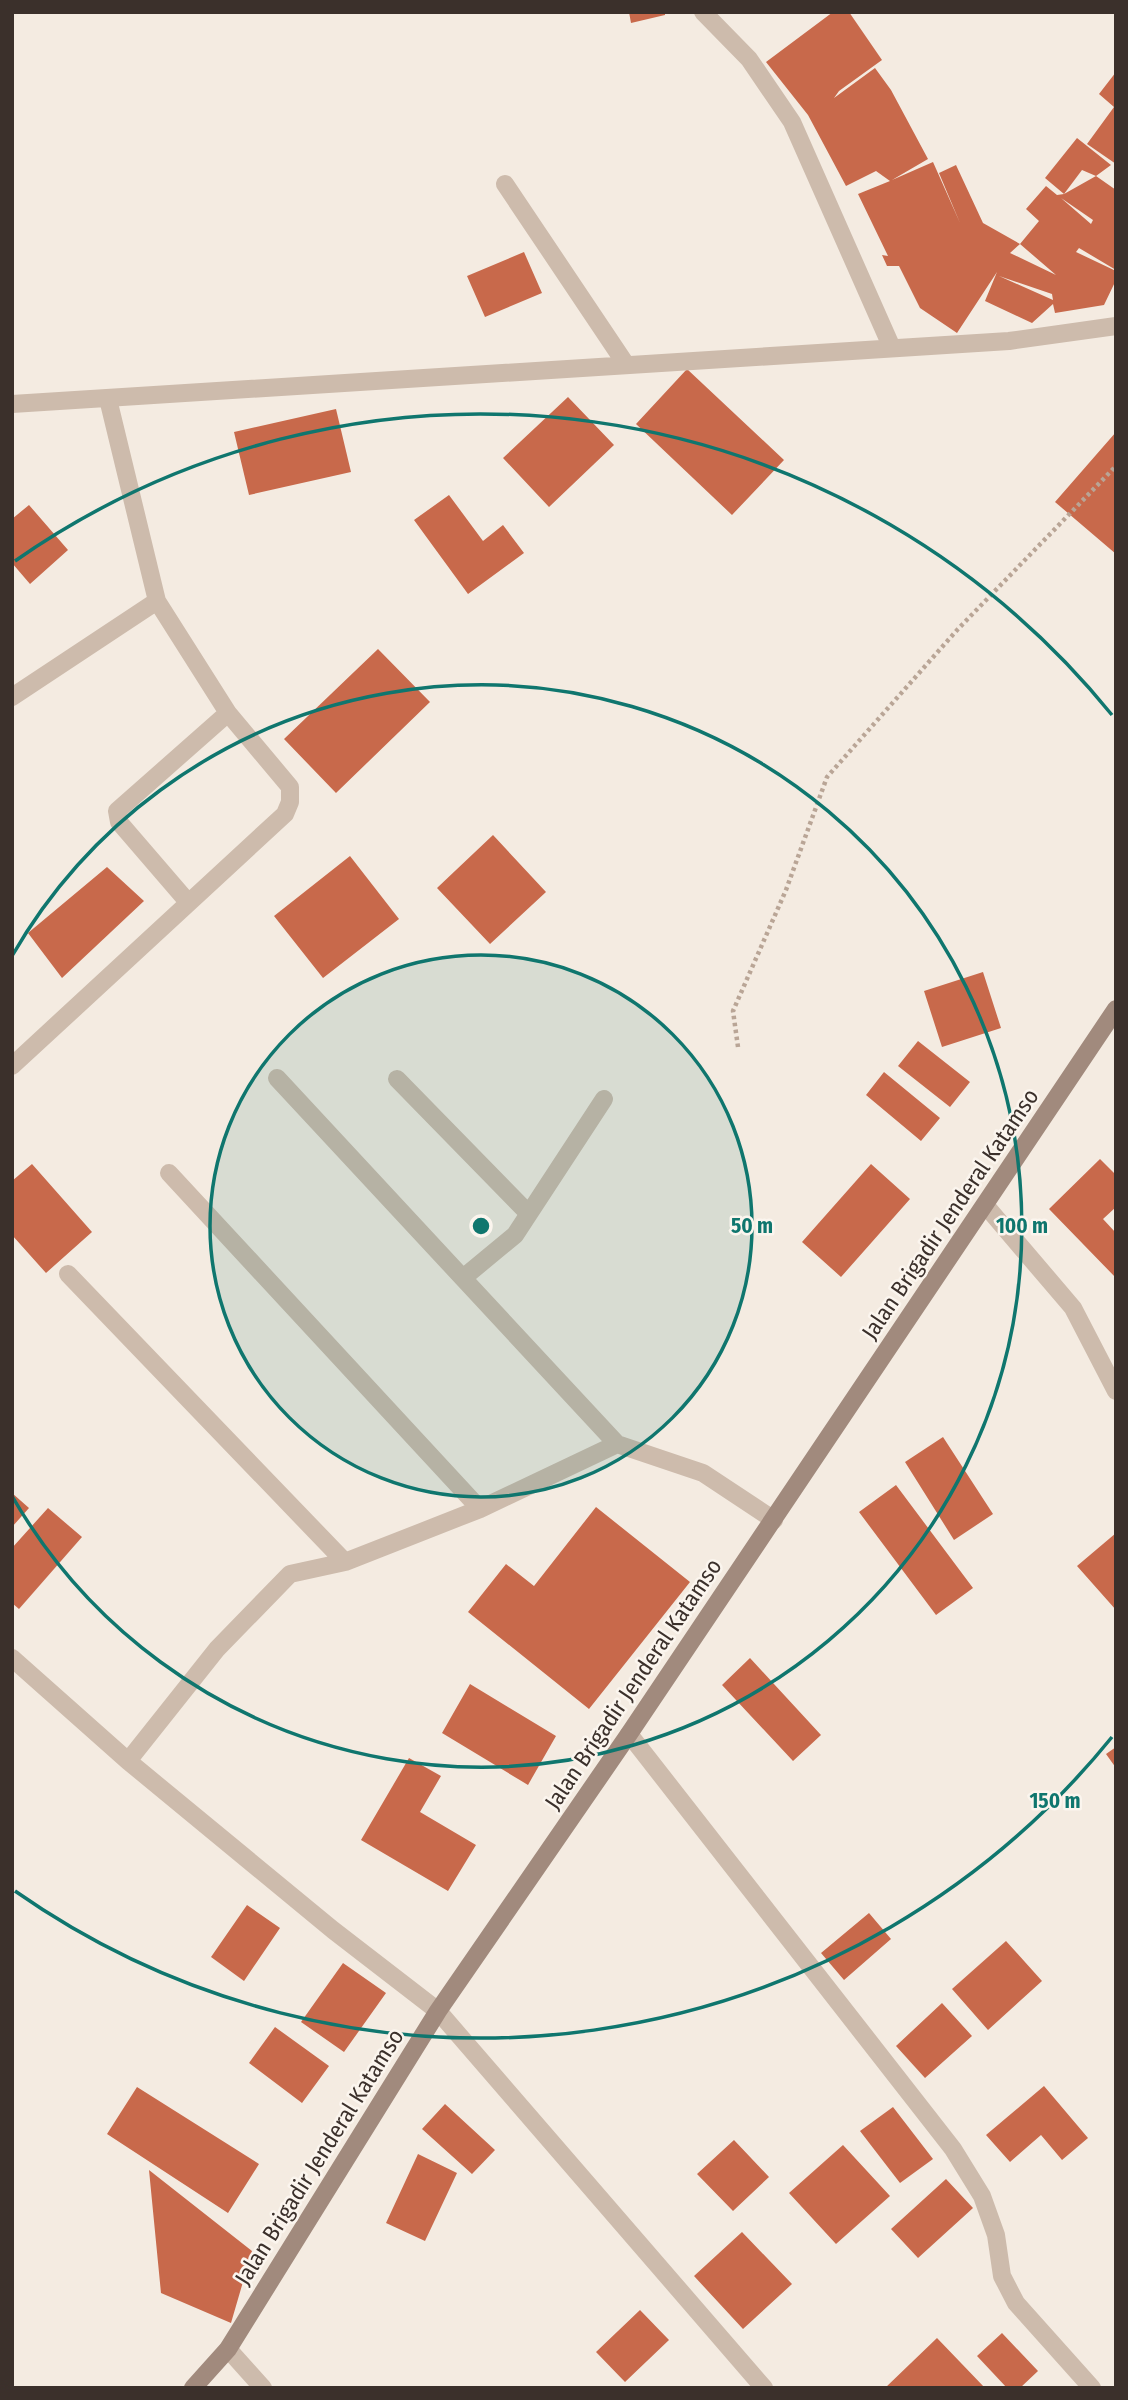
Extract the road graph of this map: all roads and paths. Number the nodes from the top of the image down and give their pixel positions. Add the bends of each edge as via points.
1 (703, 12) edge
2 (505, 184) dead end
3 (1115, 323) edge
4 (892, 348) junction
5 (625, 363) junction
6 (108, 399) junction
7 (12, 404) edge
8 (1116, 466) edge
9 (157, 601) junction
10 (12, 697) edge
11 (228, 713) junction
12 (187, 901) junction
13 (1116, 1009) edge
14 (738, 1047) dead end
15 (12, 1066) edge
16 (277, 1078) dead end
17 (397, 1079) dead end
18 (604, 1099) dead end
19 (169, 1173) dead end
20 (986, 1206) junction
21 (529, 1214) junction
22 (68, 1274) dead end
23 (463, 1278) junction
24 (1116, 1391) edge
25 (617, 1444) junction
26 (480, 1509) junction
27 (774, 1520) junction
28 (345, 1562) junction
29 (12, 1658) edge
30 (629, 1734) junction
31 (128, 1761) junction
32 (438, 2011) junction
33 (228, 2349) junction
34 (193, 2388) edge
35 (263, 2388) edge
36 (764, 2388) edge
37 (1092, 2388) edge

1 - 4 street via 749,59 792,122
2 - 5 street
3 - 4 street via 1009,341
4 - 5 street
5 - 6 street
6 - 7 street
6 - 9 street
8 - 14 path via 958,629 827,776 786,890 733,1011
9 - 10 street
9 - 11 street
11 - 12 street via 290,787 290,802 285,814
11 - 12 street via 117,811 119,822
12 - 15 street
13 - 20 main road, Jalan Brigadir Jenderal Katamso
16 - 23 street
17 - 21 street
18 - 21 street
19 - 26 street
20 - 24 street via 1073,1308
20 - 27 main road, Jalan Brigadir Jenderal Katamso
21 - 23 street via 515,1235
22 - 28 street
23 - 25 street
25 - 26 street
25 - 27 street via 703,1473
26 - 28 street
27 - 30 main road, Jalan Brigadir Jenderal Katamso
28 - 31 street via 290,1574 217,1649
29 - 31 street
30 - 32 main road, Jalan Brigadir Jenderal Katamso
30 - 37 street via 953,2149 982,2196 996,2235 1002,2276 1016,2303
31 - 32 street
32 - 33 main road, Jalan Brigadir Jenderal Katamso
32 - 36 street
33 - 34 main road, Jalan Brigadir Jenderal Katamso
33 - 35 street

